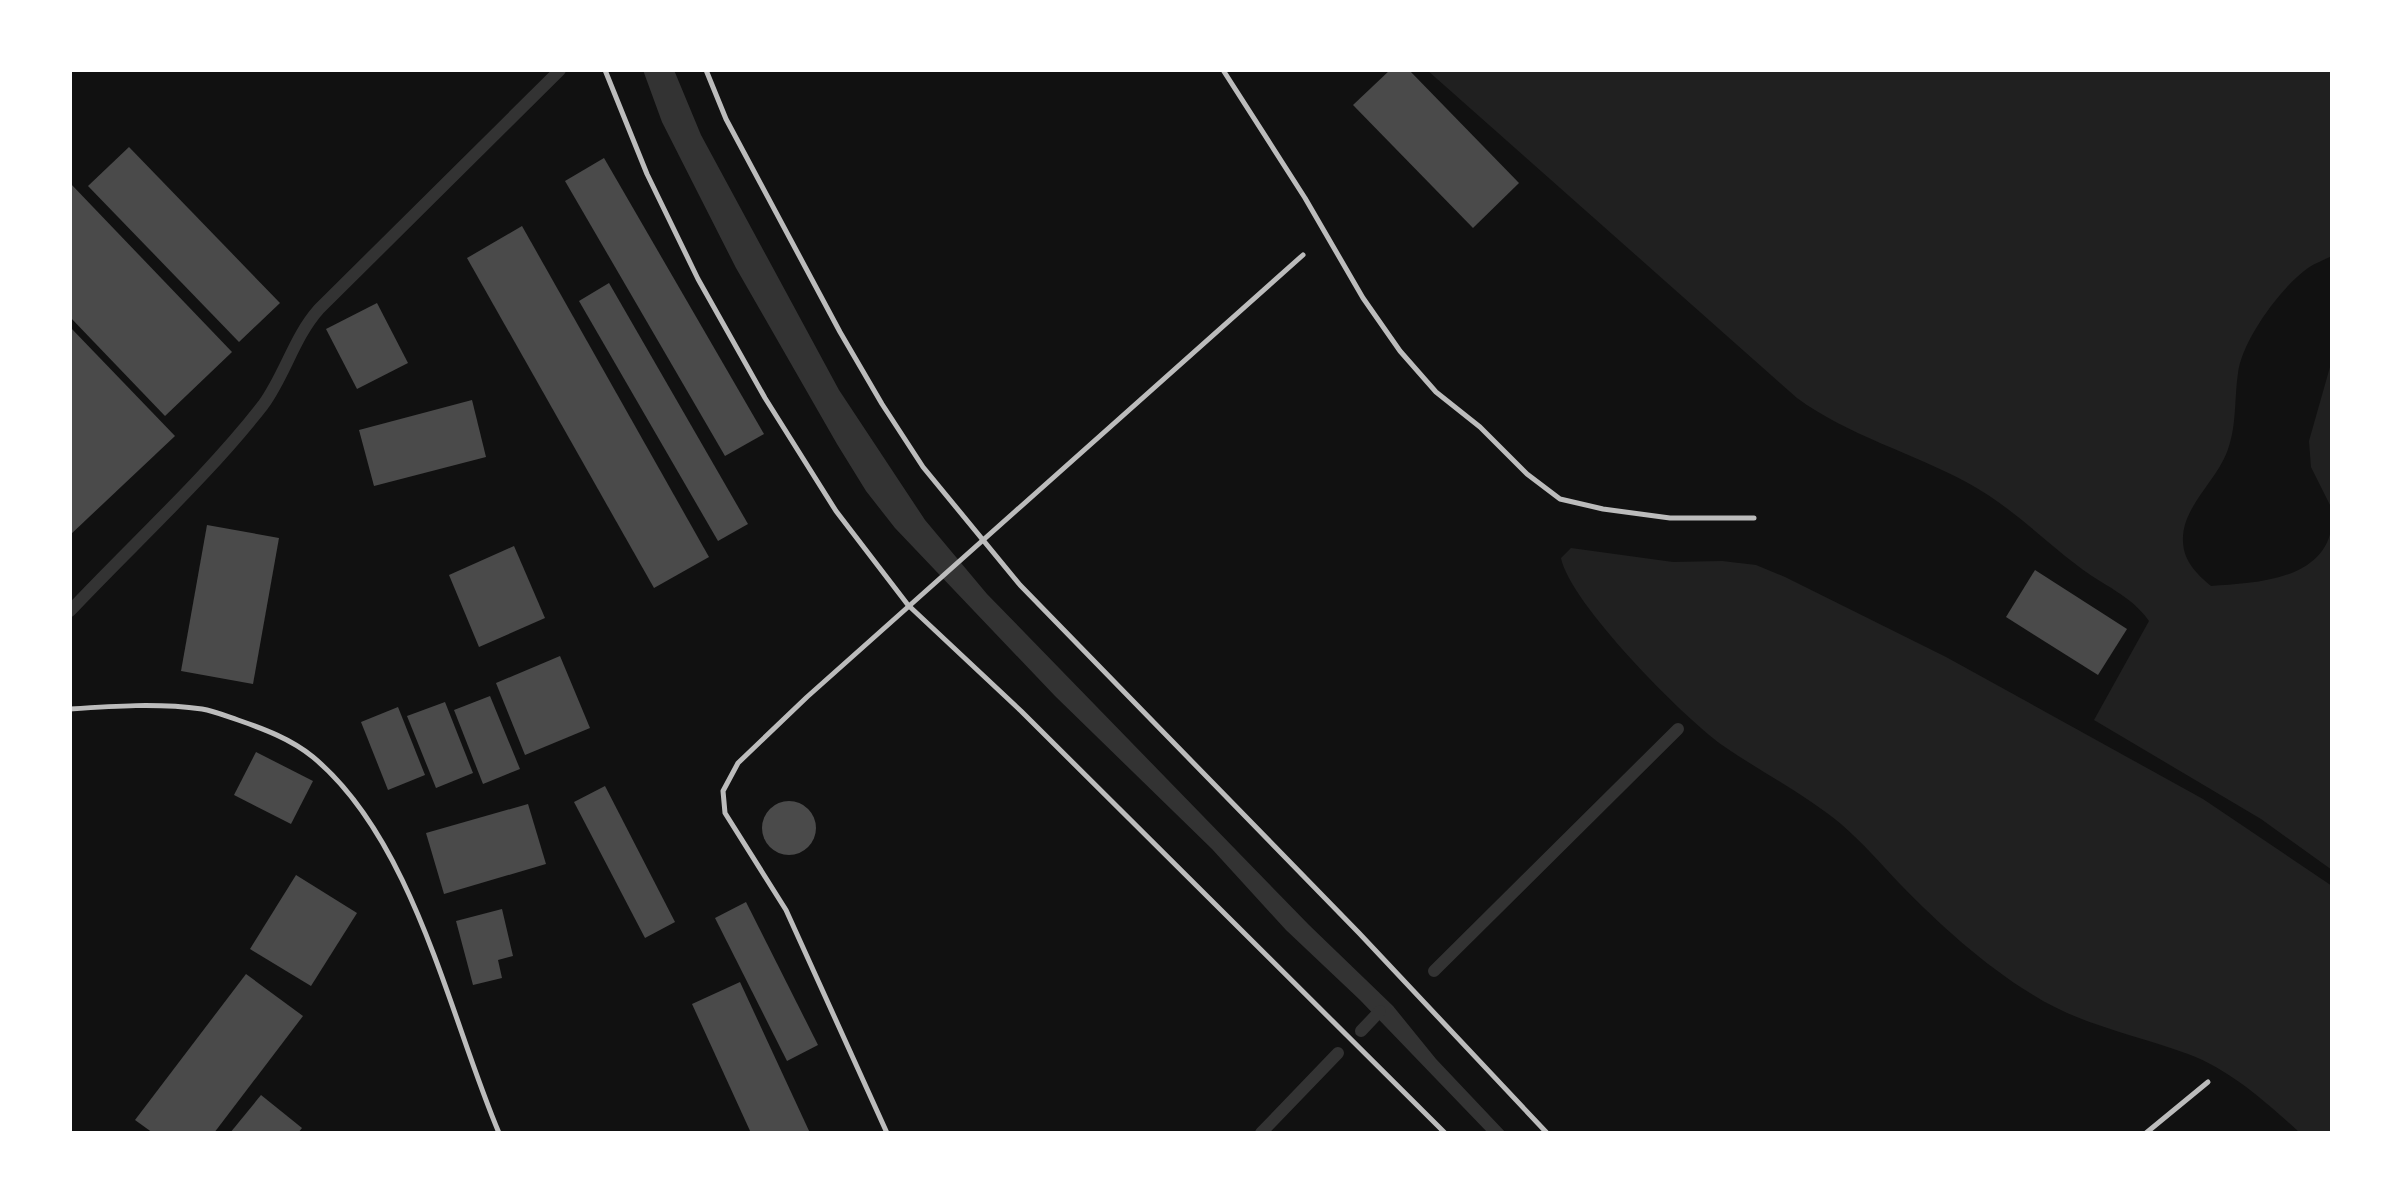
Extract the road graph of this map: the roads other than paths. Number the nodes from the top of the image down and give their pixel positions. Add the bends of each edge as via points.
1 (605, 70) edge
2 (706, 70) edge
3 (1223, 70) edge
4 (1303, 255) dead end
5 (1754, 518) dead end
6 (983, 537) junction
7 (908, 605) junction
8 (70, 709) edge
9 (2208, 1082) dead end
10 (499, 1133) edge
11 (887, 1133) edge
12 (1445, 1133) edge
13 (1547, 1133) edge
14 (2146, 1133) edge

1 - 7 lane via 687,256 765,398 836,511
2 - 6 lane via 726,119 881,404 923,467
3 - 5 lane via 1400,351 1436,392 1527,474 1560,499 1603,509 1670,518
4 - 6 lane
6 - 7 lane
6 - 13 lane via 1020,584
7 - 11 lane via 738,763 723,791 725,813 786,910
7 - 12 lane via 1021,711
8 - 10 lane via 127,705 204,709 269,730 312,756 342,785 407,888
9 - 14 lane

